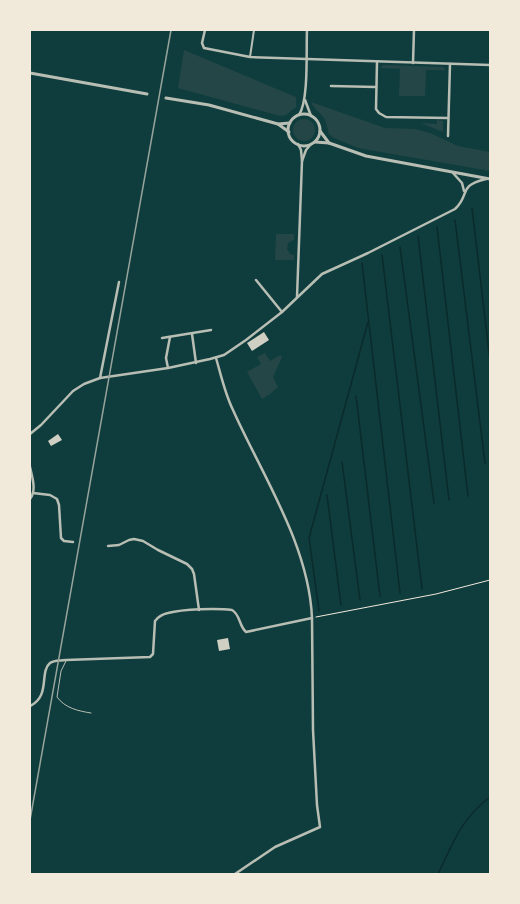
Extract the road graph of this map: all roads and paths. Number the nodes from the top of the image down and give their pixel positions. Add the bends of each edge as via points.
1 (205, 30) edge
2 (254, 30) edge
3 (307, 30) edge
4 (414, 30) edge
5 (250, 57) junction
6 (306, 59) junction
7 (377, 62) junction
8 (413, 63) junction
9 (450, 64) junction
10 (490, 65) edge
11 (30, 73) edge
12 (331, 86) dead end
13 (376, 87) junction
14 (147, 94) dead end
15 (305, 97) junction
16 (166, 98) dead end
17 (299, 115) junction
18 (311, 116) junction
19 (448, 118) junction
20 (290, 123) junction
21 (278, 124) junction
22 (320, 131) junction
23 (288, 132) junction
24 (448, 136) dead end
25 (315, 142) junction
26 (329, 143) junction
27 (298, 144) junction
28 (310, 144) junction
29 (302, 161) junction
30 (453, 173) junction
31 (488, 179) edge
32 (464, 192) junction
33 (256, 280) dead end
34 (119, 282) dead end
35 (297, 297) junction
36 (282, 312) junction
37 (211, 330) dead end
38 (192, 334) junction
39 (170, 337) junction
40 (162, 338) dead end
41 (216, 358) junction
42 (196, 363) junction
43 (168, 368) junction
44 (100, 378) junction
45 (30, 434) edge
46 (30, 467) edge
47 (33, 493) junction
48 (30, 499) edge
49 (73, 542) dead end
50 (108, 546) dead end
51 (490, 580) edge
52 (200, 610) junction
53 (312, 618) junction
54 (66, 660) junction
55 (30, 706) edge
56 (90, 713) dead end
57 (235, 874) edge

1 - 5 street via 202,43 204,48
2 - 5 street
3 - 6 street
4 - 8 street
5 - 6 street
6 - 7 street
6 - 15 street
7 - 8 street
7 - 13 street
8 - 9 street
9 - 10 street
9 - 19 street
11 - 14 street
12 - 13 street
13 - 19 street via 376,109 382,115
15 - 17 street
15 - 18 street
16 - 21 street
17 - 18 street
17 - 20 street
18 - 22 street via 318,122
19 - 24 street
20 - 21 street
20 - 23 street
21 - 23 street
22 - 25 street
22 - 26 street
23 - 27 street
25 - 26 street
25 - 28 street
26 - 30 street via 366,156
27 - 28 street
27 - 29 street
28 - 29 street
29 - 35 street
30 - 31 street
30 - 32 street via 462,183
31 - 32 street via 471,184
32 - 35 street via 455,209 322,274
33 - 36 street
34 - 44 street
35 - 36 street
36 - 41 street via 236,347
37 - 38 street
38 - 39 street
38 - 42 street
39 - 40 street
39 - 43 street via 166,358
41 - 42 street
41 - 53 street via 233,411 293,539 309,587
42 - 43 street
43 - 44 street
44 - 45 street via 73,391
46 - 47 street
47 - 48 street
47 - 49 street via 50,495 57,499 61,538
50 - 52 street via 134,539 143,541 187,564 194,574
51 - 53 path via 441,593
52 - 53 street via 235,611 246,632
52 - 54 street via 168,612 157,618 153,654 150,658
53 - 57 street via 314,754 320,827 271,849
54 - 55 street via 53,662 48,666 40,698
54 - 56 lane via 61,671 57,697 75,710

